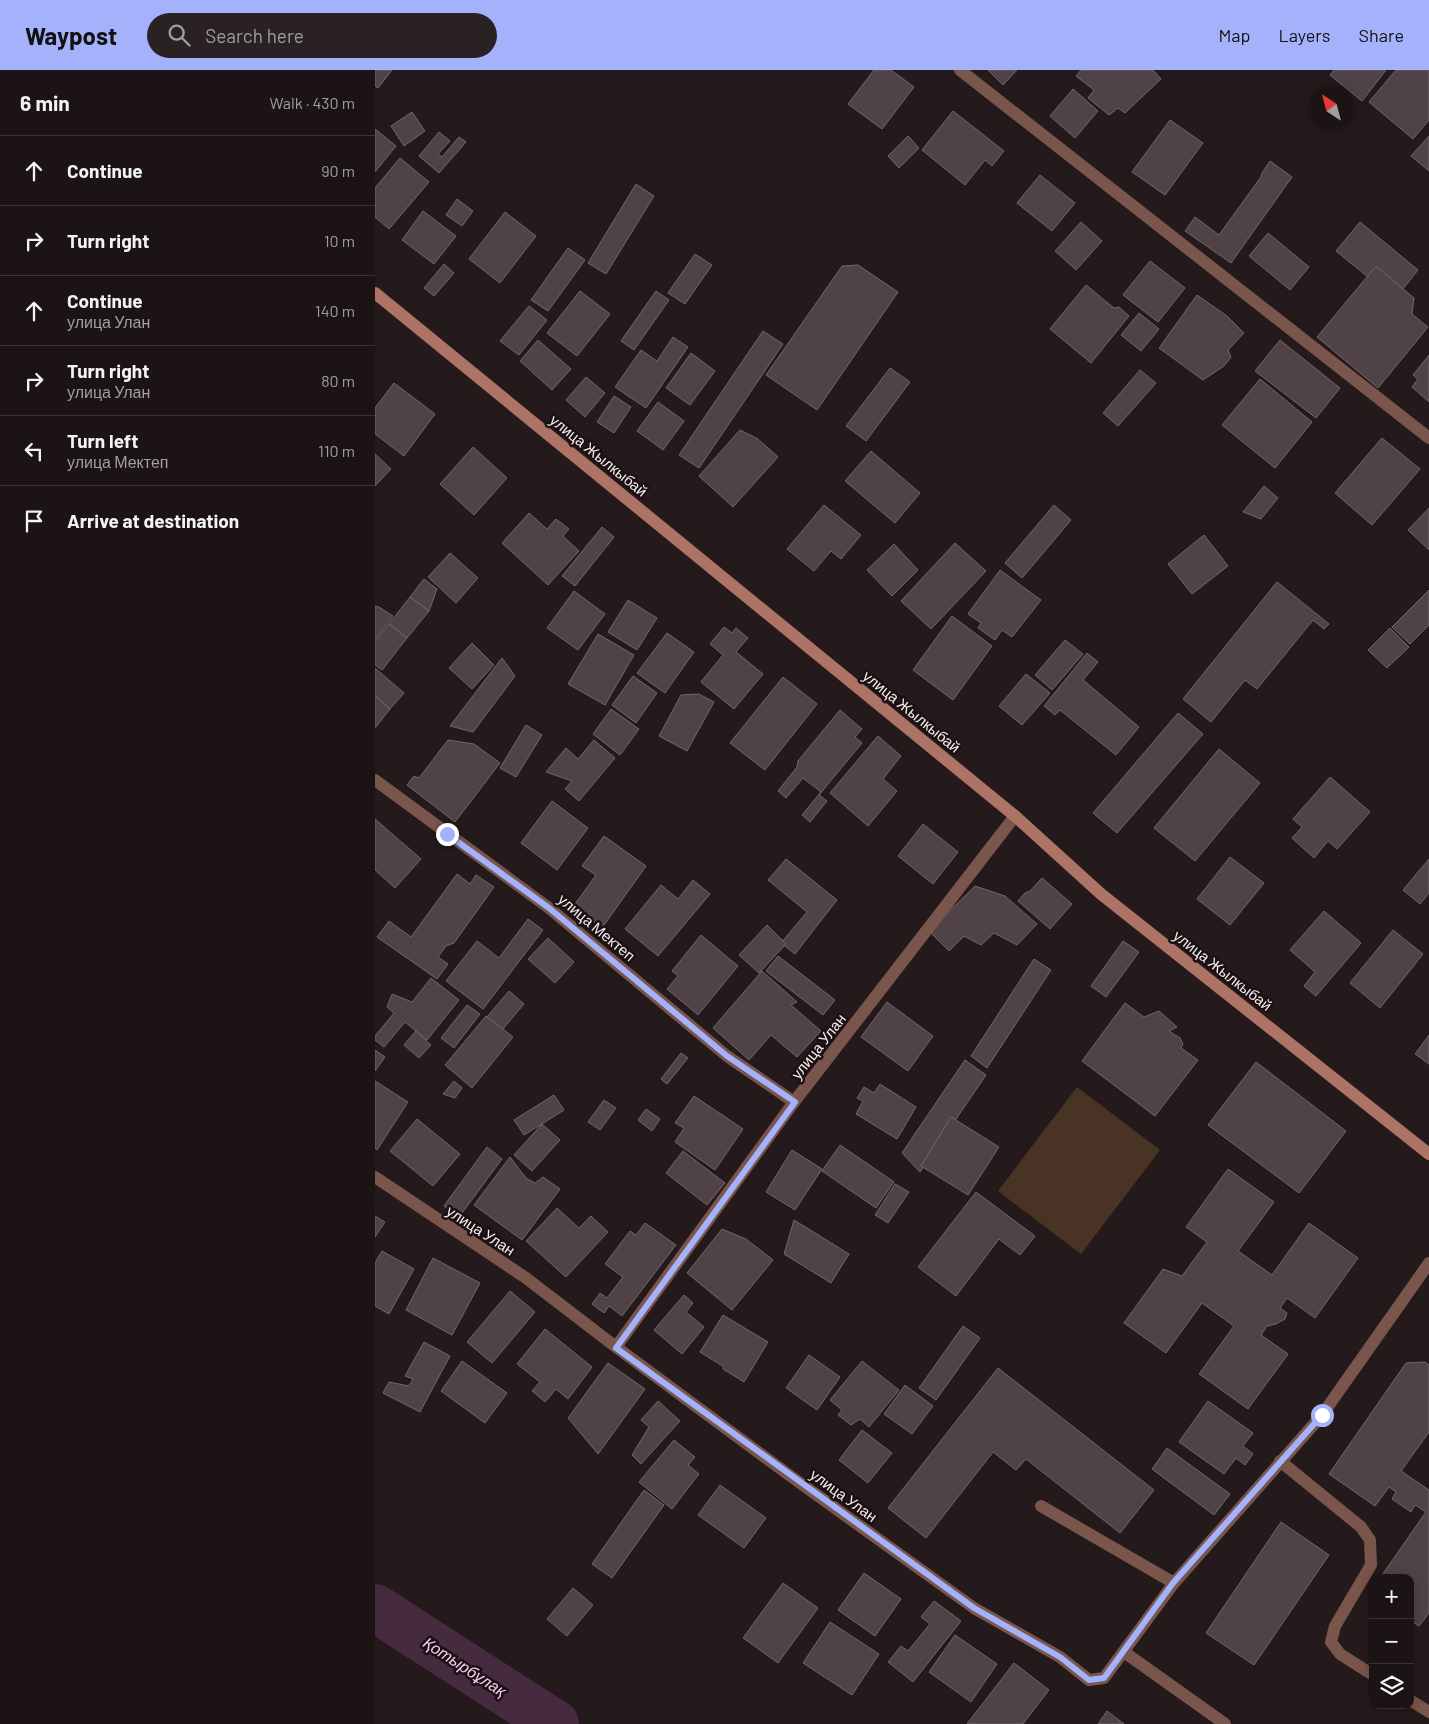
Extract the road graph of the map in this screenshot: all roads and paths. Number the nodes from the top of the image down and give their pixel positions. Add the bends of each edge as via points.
1 (960, 70) edge
2 (375, 293) edge
3 (1429, 438) edge
4 (375, 780) edge
5 (1015, 816) junction
6 (795, 1102) junction
7 (1429, 1154) edge
8 (375, 1178) edge
9 (1429, 1263) edge
10 (616, 1348) junction
11 (1280, 1461) junction
12 (1041, 1506) dead end
13 (1173, 1583) junction
14 (1124, 1652) junction
15 (1369, 1673) edge
16 (1414, 1703) edge
17 (1429, 1712) edge
18 (1225, 1724) edge

1 - 3 street
2 - 5 street, улица Жылкыбай
4 - 6 street, улица Мектеп via 549,908 727,1056
5 - 6 street, улица Улан
5 - 7 street, улица Жылкыбай via 1101,894
6 - 10 street, улица Улан
8 - 10 street, улица Улан via 526,1278
9 - 11 street, улица Улан via 1322,1415
10 - 14 street, улица Улан via 974,1608 1060,1657 1089,1680 1104,1678
11 - 13 street, улица Улан
11 - 15 street via 1361,1527 1370,1540 1371,1565 1335,1626 1331,1642 1340,1654
12 - 13 street
13 - 14 street, улица Улан
14 - 18 street
16 - 17 street

